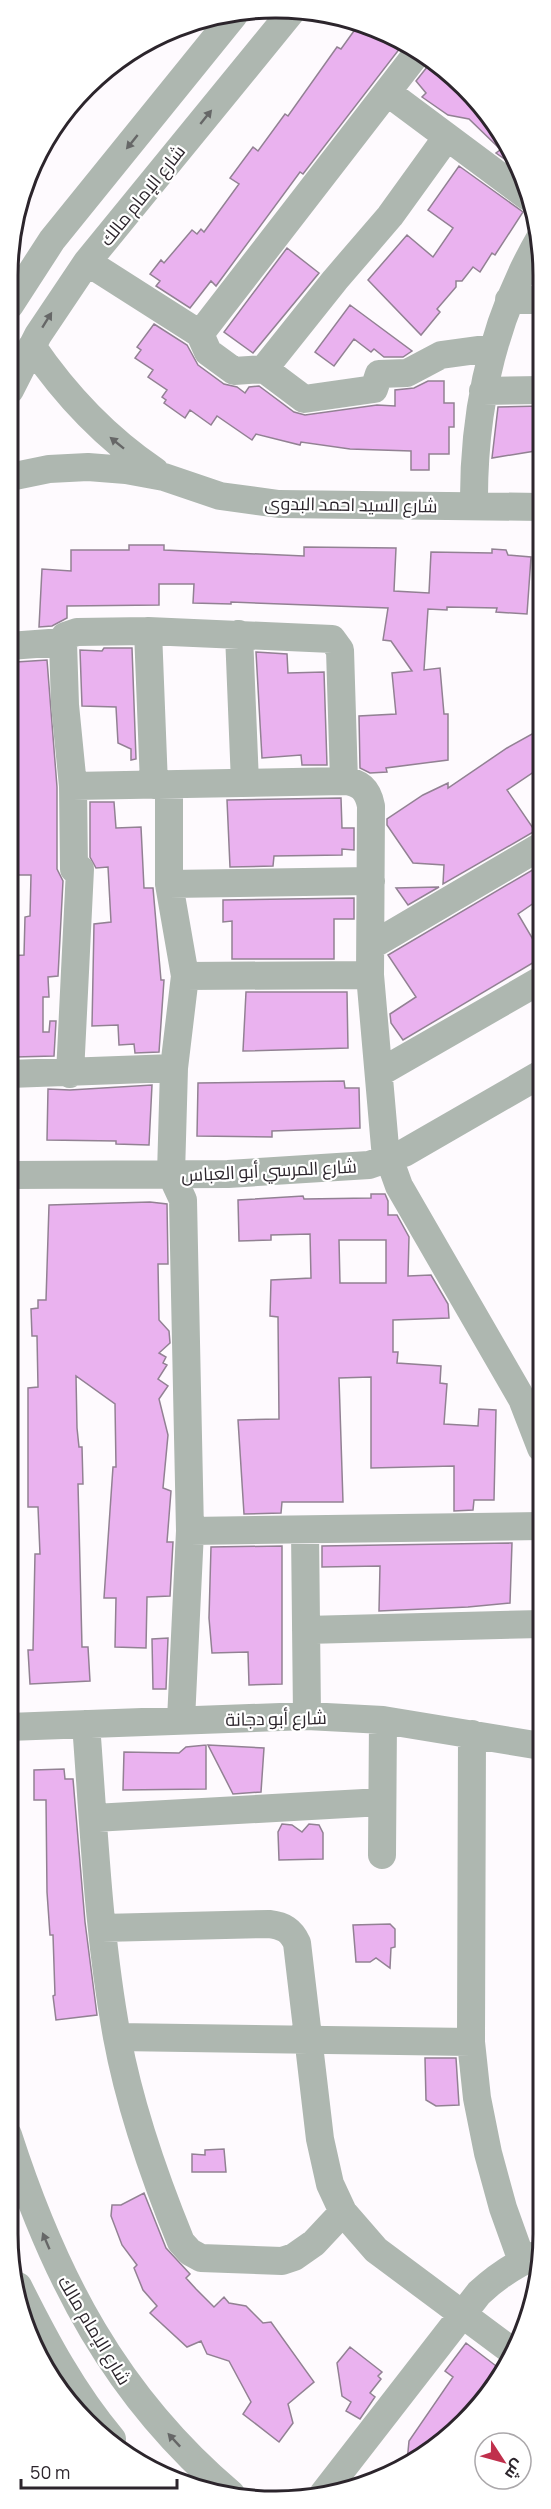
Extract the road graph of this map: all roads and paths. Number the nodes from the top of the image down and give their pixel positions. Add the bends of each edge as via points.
1 (286, 19) edge
2 (227, 23) edge
3 (414, 58) edge
4 (387, 92) junction
5 (447, 137) junction
6 (518, 189) edge
7 (532, 255) edge
8 (87, 262) junction
9 (18, 292) edge
10 (509, 300) junction
11 (533, 300) edge
12 (200, 334) junction
13 (32, 346) junction
14 (492, 348) junction
15 (264, 369) junction
16 (18, 374) edge
17 (533, 390) edge
18 (483, 391) junction
19 (18, 475) edge
20 (164, 477) junction
21 (474, 506) junction
22 (533, 507) edge
23 (148, 631) junction
24 (239, 634) junction
25 (63, 642) junction
26 (18, 645) edge
27 (344, 781) junction
28 (245, 783) junction
29 (161, 785) junction
30 (73, 786) junction
31 (533, 851) edge
32 (370, 881) junction
33 (169, 884) junction
34 (371, 946) junction
35 (370, 975) junction
36 (185, 976) junction
37 (533, 985) edge
38 (174, 1068) junction
39 (18, 1074) edge
40 (70, 1074) junction
41 (379, 1074) junction
42 (533, 1078) edge
43 (388, 1160) junction
44 (171, 1174) junction
45 (18, 1175) edge
46 (533, 1428) edge
47 (533, 1526) edge
48 (190, 1531) junction
49 (304, 1531) junction
50 (533, 1624) edge
51 (306, 1630) junction
52 (307, 1716) junction
53 (181, 1720) junction
54 (383, 1720) junction
55 (86, 1724) junction
56 (18, 1727) edge
57 (472, 1734) junction
58 (533, 1745) edge
59 (382, 1803) junction
60 (94, 1818) junction
61 (382, 1856) dead end
62 (102, 1928) junction
63 (117, 2037) junction
64 (307, 2039) junction
65 (471, 2042) junction
66 (18, 2166) edge
67 (343, 2212) junction
68 (532, 2257) edge
69 (30, 2310) edge
70 (462, 2313) junction
71 (506, 2347) edge
72 (92, 2415) edge
73 (221, 2485) edge
74 (330, 2485) edge

8 -> 1 street, شارع الإمام مالك
2 -> 9 street via 52,240
3 - 4 street
4 - 5 street
4 - 12 street
5 - 6 street
5 - 15 street via 390,216
7 - 10 street
8 - 12 street
13 -> 8 street, شارع الإمام مالك
10 - 11 street
10 - 14 street
12 - 15 street via 208,352 234,371
13 - 16 street, شارع الإمام مالك
20 -> 13 street, شارع السيد احمد البدوى via 77,406
14 - 15 street via 441,355 407,373 379,374 374,389 304,399
14 - 18 street
17 - 18 street
18 - 21 street via 476,437
19 - 20 street, شارع السيد احمد البدوى via 88,467
20 - 21 street, شارع السيد احمد البدوى via 220,496 279,504
21 - 22 street, شارع السيد احمد البدوى
23 - 24 street
23 - 25 street via 77,632 65,636
23 - 29 street
24 - 27 street via 332,639 339,645
24 - 28 street
25 - 26 street
25 - 30 street
27 - 28 street
27 - 32 street via 357,783 369,797
28 - 29 street
29 - 30 street
29 - 33 street
30 - 40 street via 74,869 80,869
31 - 34 street
32 - 33 street
32 - 34 street
33 - 36 street
34 - 35 street
35 - 36 street
35 - 41 street
36 - 38 street
37 - 41 street
38 - 40 street
38 - 44 street
39 - 40 street
41 - 43 street
42 - 43 street, شارع المرسي أبو العباس
43 - 44 street, شارع المرسي أبو العباس via 289,1172
43 - 46 street via 399,1186 522,1400
44 - 45 street, شارع المرسي أبو العباس
44 - 48 street via 183,1200
47 - 49 street
48 - 49 street
48 - 53 street
49 - 51 street
50 - 51 street
51 - 52 street
52 - 53 street, شارع أبو دجانة
52 - 54 street, شارع أبو دجانة
53 - 55 street, شارع أبو دجانة
54 - 57 street, شارع أبو دجانة
54 - 59 street
55 - 56 street, شارع أبو دجانة
55 - 60 street
57 - 58 street, شارع أبو دجانة
57 - 65 street
59 - 60 street
59 - 61 street
60 - 62 street
62 - 63 street
62 - 64 street via 281,1926 292,1932 297,1943
63 - 64 street
63 - 67 street via 143,2141 177,2232 190,2252 214,2260 282,2261 305,2251
64 - 65 street
64 - 67 street via 320,2139 330,2184
65 - 68 street via 477,2098 503,2208
73 -> 66 street, شارع الإمام مالك via 151,2415 118,2373 56,2265
67 - 70 street via 376,2250
68 - 70 street via 492,2281
69 - 72 street via 53,2355
70 - 71 street
70 - 74 street

